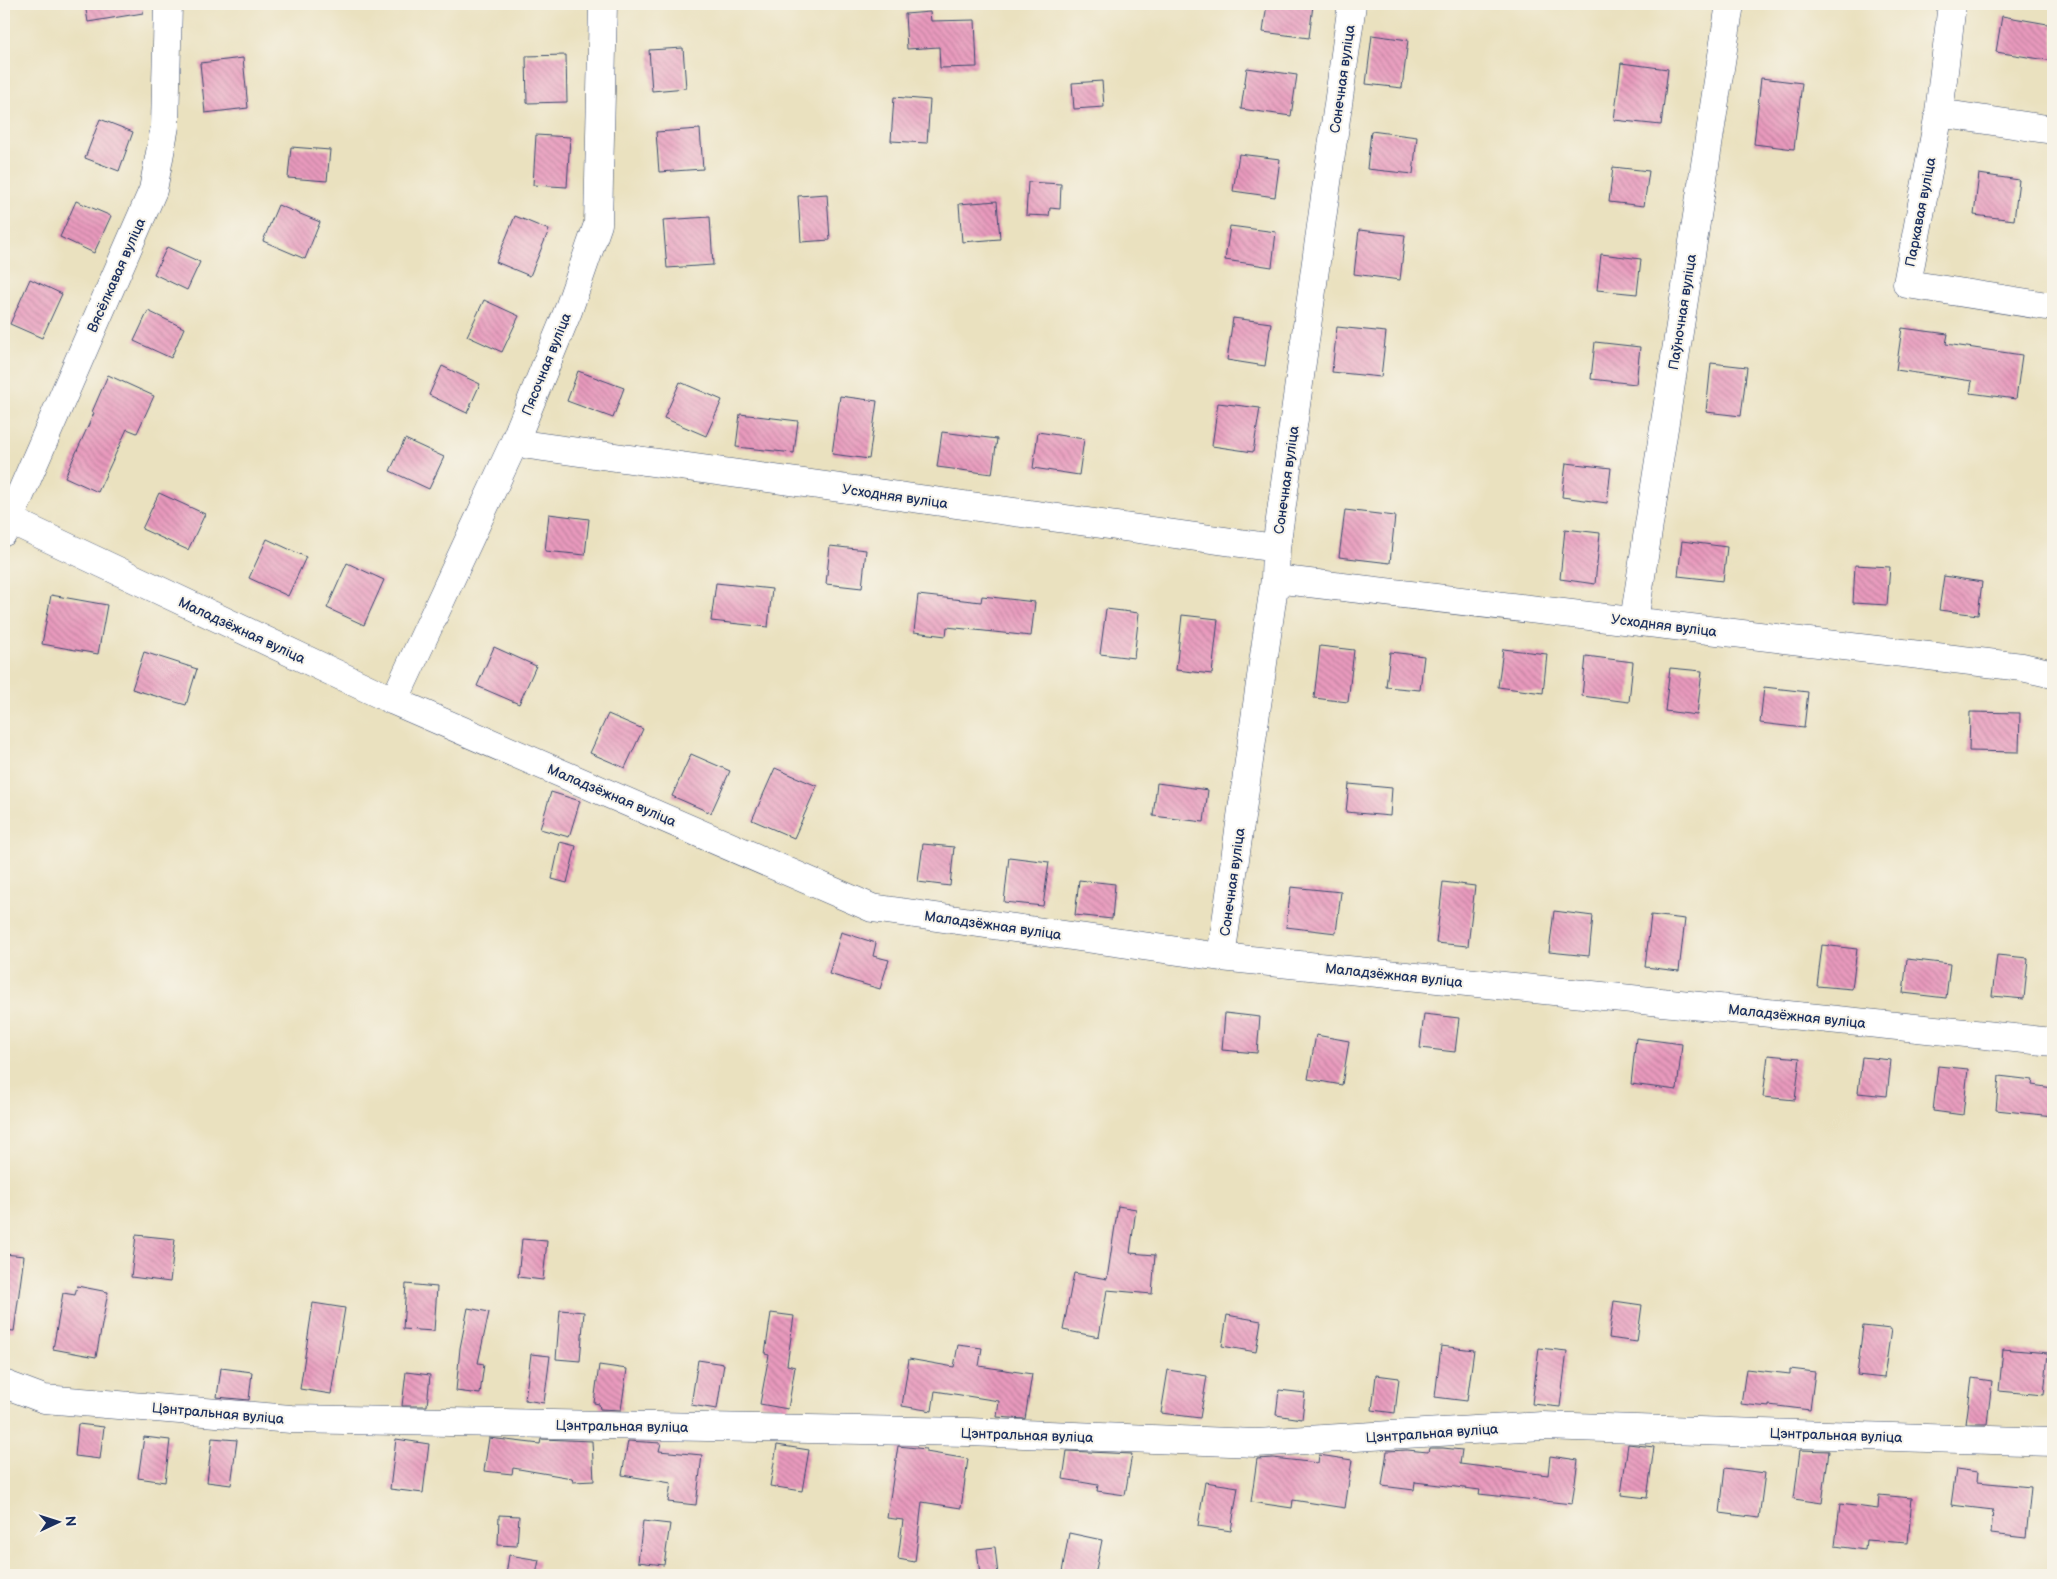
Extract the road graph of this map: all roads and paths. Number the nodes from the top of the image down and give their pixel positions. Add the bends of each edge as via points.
1 (168, 4) edge
2 (603, 4) edge
3 (1352, 4) edge
4 (1730, 4) edge
5 (1952, 4) edge
6 (1939, 113) junction
7 (2053, 130) edge
8 (2053, 307) edge
9 (514, 444) junction
10 (7, 526) edge
11 (1276, 548) junction
12 (1275, 578) junction
13 (1634, 621) junction
14 (2053, 674) edge
15 (394, 701) junction
16 (1221, 957) junction
17 (2053, 1042) edge
18 (4, 1384) edge
19 (2053, 1442) edge

1 - 10 street, Вясёлкавая вуліца via 165,126 153,190
2 - 9 street, Пясочная вуліца via 598,224 568,311
3 - 11 street, Сонечная вуліца
4 - 13 street, Паўночная вуліца
5 - 6 street, Паркавая вуліца
6 - 7 street
6 - 8 street, Паркавая вуліца via 1907,284
9 - 11 street, Усходняя вуліца
9 - 15 street, Пясочная вуліца
10 - 15 street, Маладзёжная вуліца
11 - 12 street, Сонечная вуліца
12 - 13 street, Усходняя вуліца
12 - 16 street, Сонечная вуліца
13 - 14 street, Усходняя вуліца via 2022,667
15 - 16 street, Маладзёжная вуліца via 872,908
16 - 17 street, Маладзёжная вуліца
18 - 19 street, Цэнтральная вуліца via 44,1399 291,1419 968,1432 1256,1443 1542,1426

